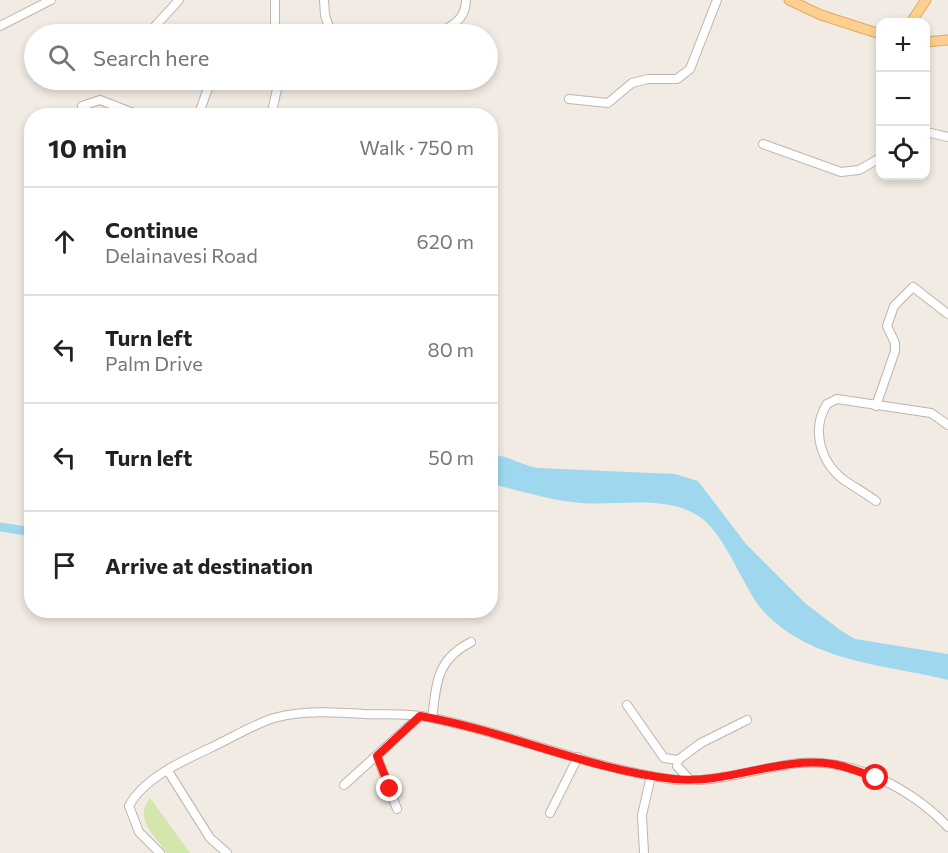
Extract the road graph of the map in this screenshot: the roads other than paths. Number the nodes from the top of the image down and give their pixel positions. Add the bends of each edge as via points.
1 (51, 0) edge
2 (179, 0) edge
3 (275, 0) edge
4 (324, 0) edge
5 (466, 0) edge
6 (717, 0) edge
7 (789, 0) edge
8 (926, 0) edge
9 (914, 18) edge
10 (157, 24) edge
11 (275, 24) edge
12 (328, 24) edge
13 (453, 24) edge
14 (0, 26) edge
15 (876, 33) edge
16 (948, 39) edge
17 (930, 41) edge
18 (207, 90) edge
19 (277, 90) edge
20 (569, 99) dead end
21 (82, 106) dead end
22 (120, 108) edge
23 (201, 108) edge
24 (273, 108) edge
25 (930, 133) edge
26 (948, 137) edge
27 (763, 144) dead end
28 (876, 160) edge
29 (948, 315) edge
30 (876, 406) junction
31 (948, 425) edge
32 (876, 501) dead end
33 (471, 642) dead end
34 (627, 705) dead end
35 (420, 716) junction
36 (432, 718) junction
37 (747, 720) dead end
38 (377, 756) junction
39 (578, 757) junction
40 (678, 760) junction
41 (168, 771) junction
42 (651, 776) junction
43 (690, 780) junction
44 (344, 785) dead end
45 (397, 809) dead end
46 (550, 813) dead end
47 (948, 827) edge
48 (643, 852) edge
49 (160, 853) edge
50 (226, 853) edge

1 - 14 street
2 - 10 street
3 - 11 street
4 - 12 street
5 - 13 street via 465,12
6 - 20 street via 690,69 677,79 639,80 608,103
7 - 15 main road
8 - 9 main road
16 - 17 main road
18 - 23 street
19 - 24 street
21 - 22 street via 100,100
25 - 26 street
27 - 28 street via 841,172 859,170
29 - 30 street via 913,287 894,306 887,321 895,351
30 - 31 street via 931,413
30 - 32 street via 831,400 820,415 818,433 822,449 837,474
33 - 36 street via 458,649 440,671
34 - 40 street via 664,758
35 - 36 street
35 - 38 street
35 - 41 street via 337,712 274,718
36 - 39 street
37 - 40 street via 701,743
38 - 44 street
38 - 45 street
39 - 42 street
39 - 46 street
40 - 43 street via 677,766
41 - 49 street via 136,793 129,806 139,832
41 - 50 street via 210,837
42 - 43 street
42 - 48 street via 642,814
43 - 47 street via 799,763 833,764 901,790

